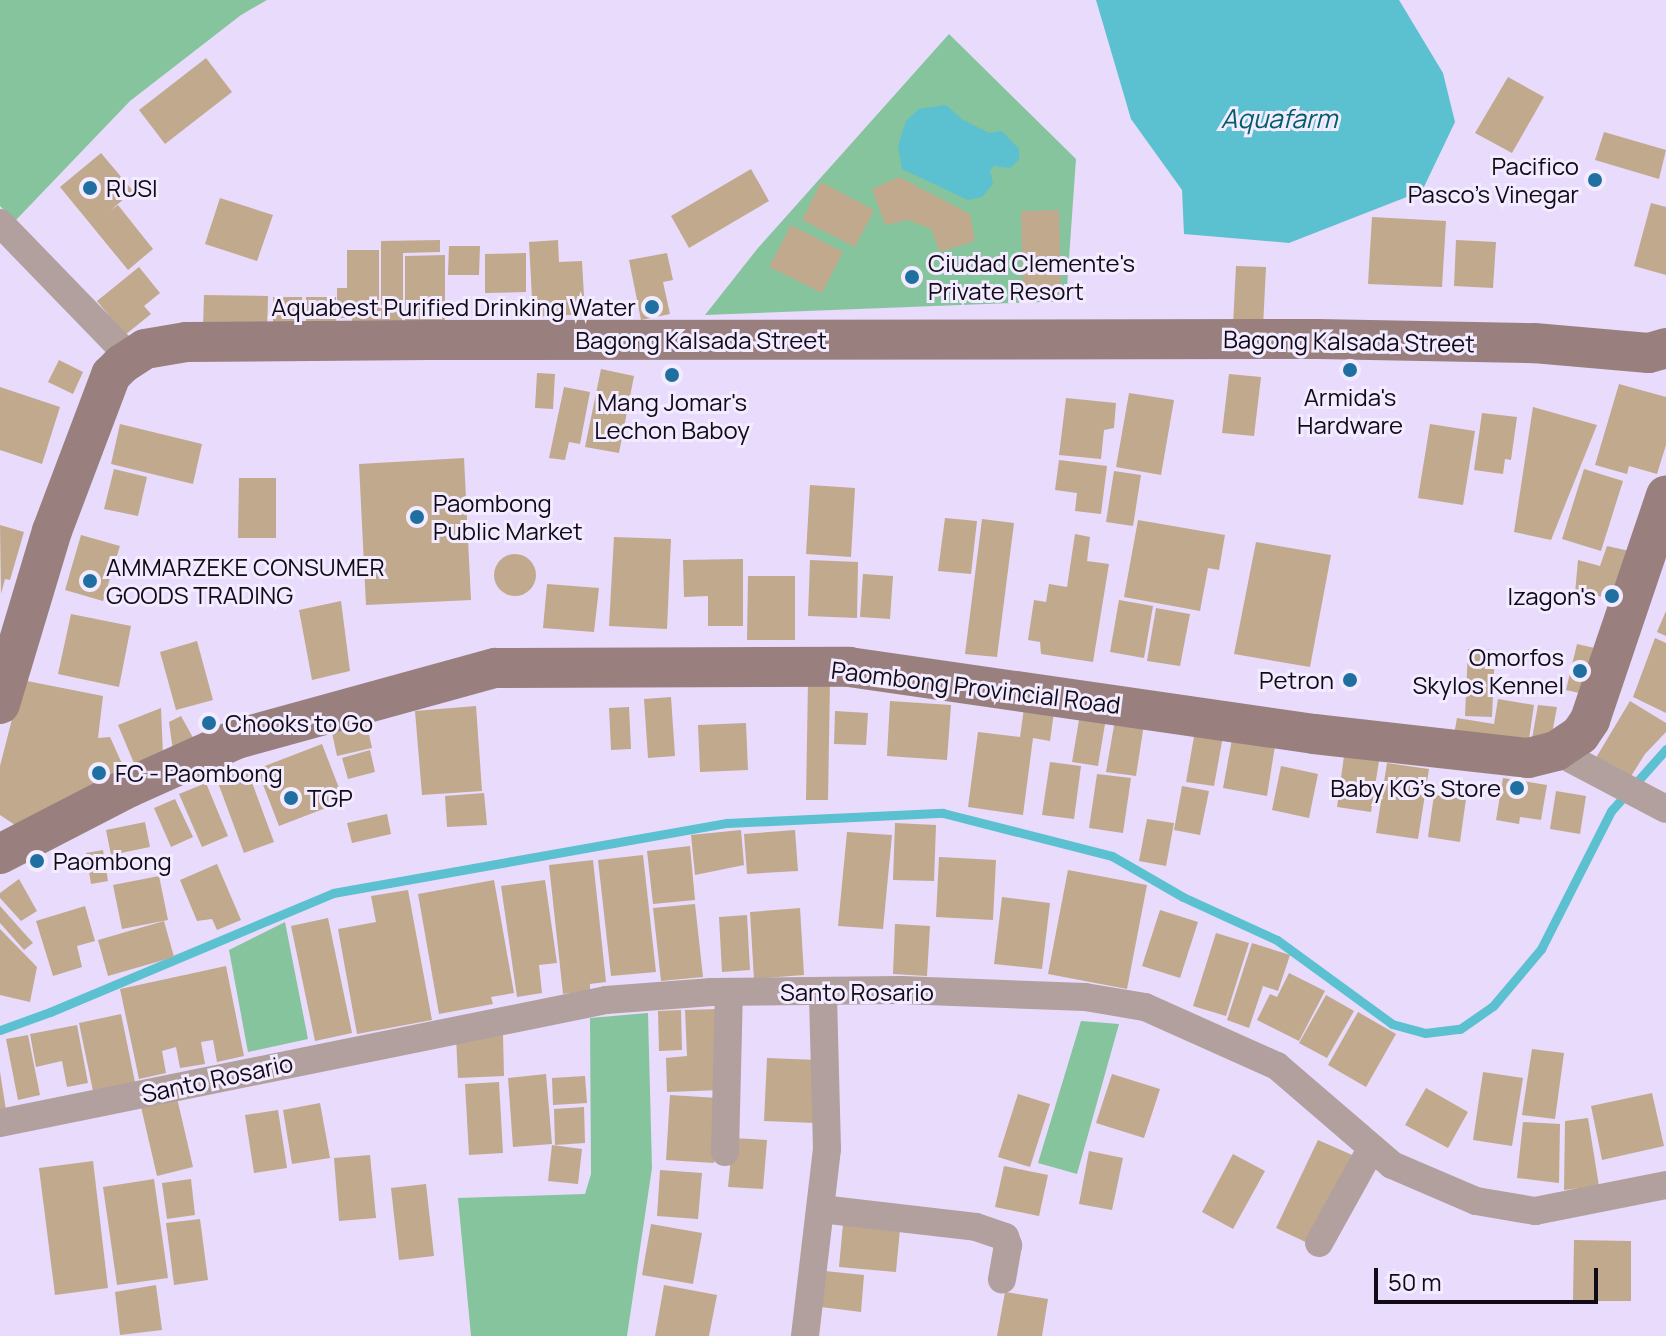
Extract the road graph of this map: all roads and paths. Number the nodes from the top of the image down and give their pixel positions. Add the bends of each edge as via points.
1 (0, 223) edge
2 (1660, 355) edge
3 (131, 358) junction
4 (1666, 495) edge
5 (0, 704) edge
6 (1556, 751) junction
7 (1659, 806) edge
8 (0, 854) edge
9 (729, 992) junction
10 (823, 992) junction
11 (0, 1123) edge
12 (1371, 1149) junction
13 (725, 1152) dead end
14 (1666, 1185) edge
15 (821, 1209) junction
16 (1319, 1243) dead end
17 (1002, 1279) dead end
18 (805, 1336) edge

1 - 3 street
2 - 3 main road, Bagong Kalsada Street via 1534,343 1318,339 429,340 186,342 145,349
3 - 5 main road via 111,375 89,431 52,531
4 - 6 main road via 1600,700 1580,735
6 - 7 street
6 - 8 main road, Paombong Provincial Road via 1528,758 1371,741 849,667 495,668 237,739
9 - 10 street, Santo Rosario
9 - 11 street, Santo Rosario via 606,1000
9 - 13 street
10 - 12 street, Santo Rosario via 1085,997 1145,1007 1277,1066
10 - 15 street via 827,1149
12 - 14 street, Santo Rosario via 1392,1165 1451,1192 1535,1211
12 - 16 street
15 - 17 street via 976,1227 1005,1237
15 - 18 street

